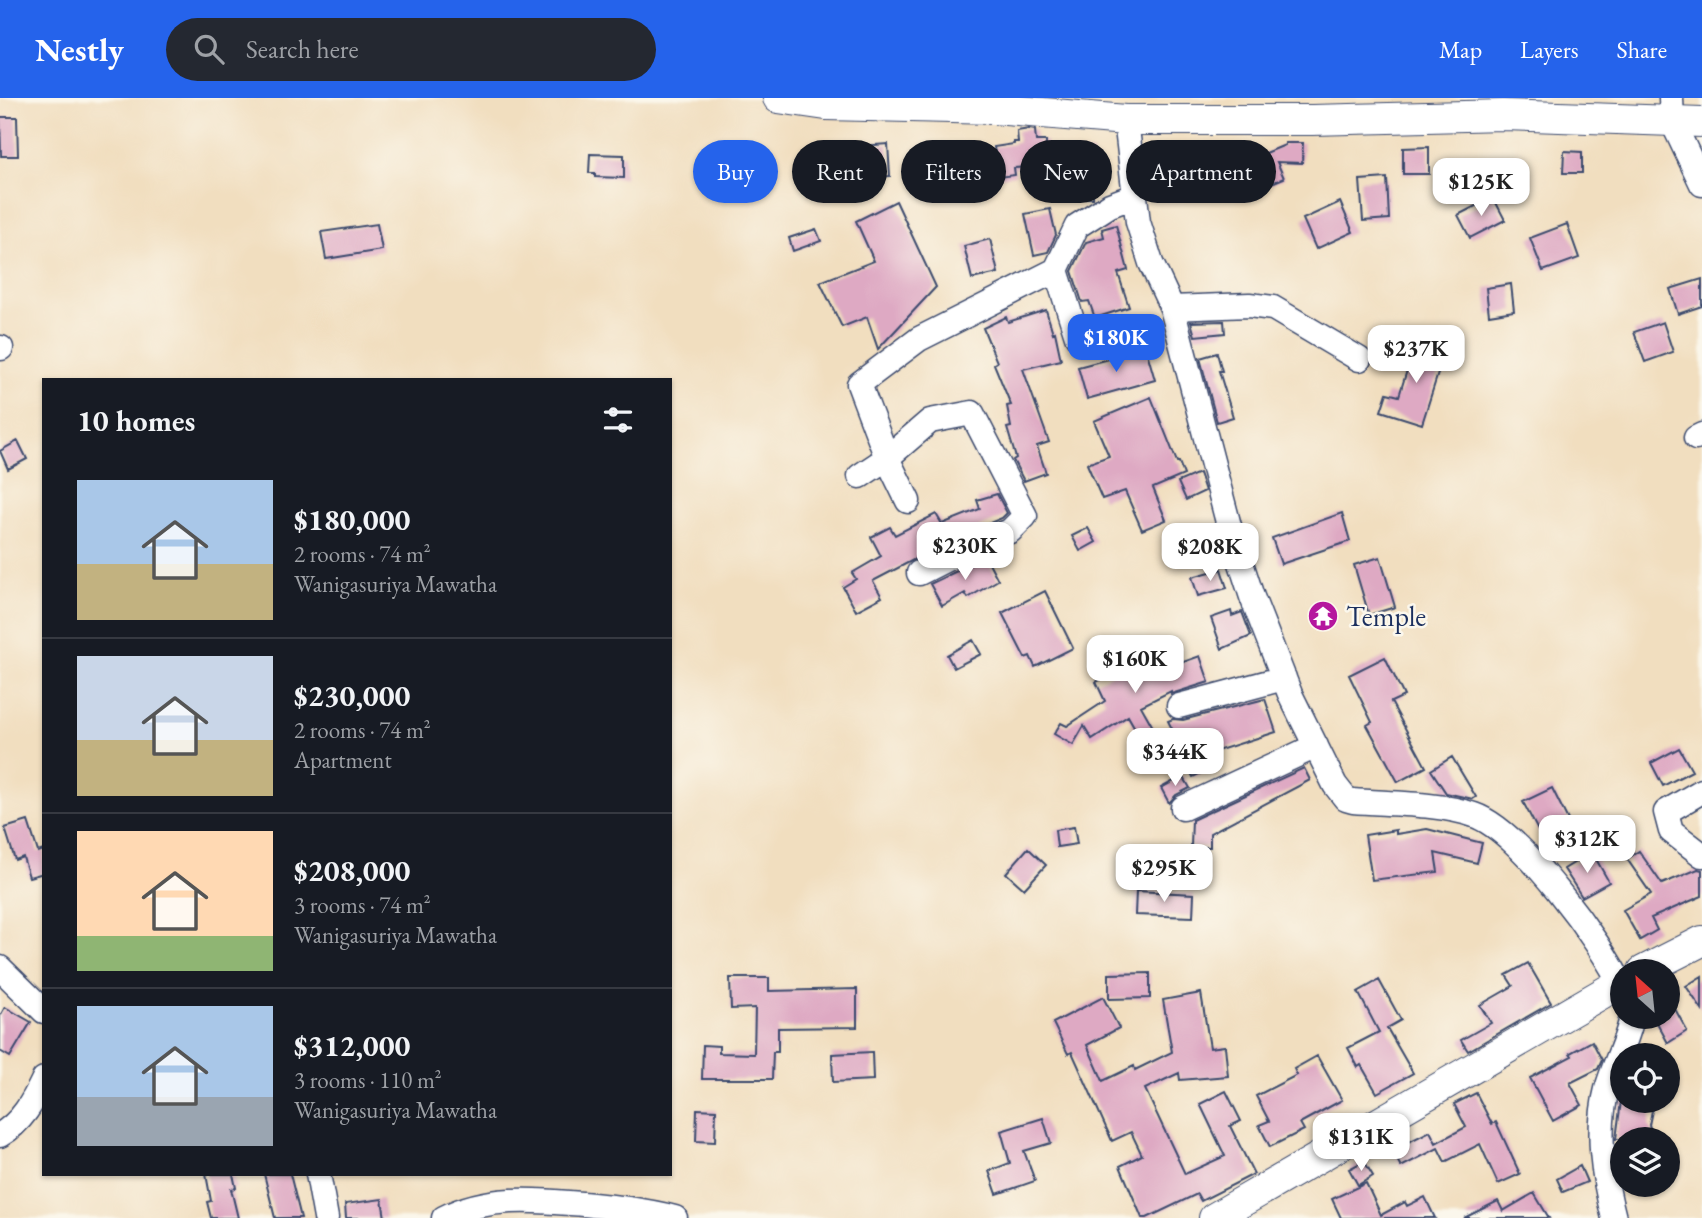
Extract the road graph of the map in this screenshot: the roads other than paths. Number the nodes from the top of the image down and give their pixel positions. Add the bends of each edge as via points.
1 (778, 98) edge
2 (826, 102) edge
3 (1672, 109) edge
4 (1126, 120) junction
5 (1702, 122) edge
6 (1128, 140) edge
7 (1702, 184) edge
8 (1126, 199) edge
9 (1136, 203) edge
10 (1056, 270) junction
11 (1172, 308) junction
12 (1077, 335) dead end
13 (1359, 359) dead end
14 (887, 458) junction
15 (860, 477) dead end
16 (908, 501) dead end
17 (919, 573) dead end
18 (1284, 678) junction
19 (1179, 706) dead end
20 (1316, 746) junction
21 (1702, 791) edge
22 (1183, 808) dead end
23 (1702, 855) edge
24 (1702, 941) edge
25 (1610, 959) edge
26 (1668, 959) edge
27 (0, 968) edge
28 (1610, 991) edge
29 (11, 996) edge
30 (42, 1010) edge
31 (1629, 1029) edge
32 (42, 1083) edge
33 (0, 1135) edge
34 (318, 1176) edge
35 (326, 1218) edge
36 (444, 1218) edge
37 (675, 1218) edge
38 (1214, 1218) edge
39 (1614, 1218) edge

1 - 2 main road
2 - 4 main road
3 - 4 main road via 1312,120
3 - 5 main road
3 - 7 street
4 - 6 street
8 - 10 street via 1077,226
9 - 11 street via 1151,263
10 - 12 street
10 - 14 street via 919,340 859,384
11 - 13 street via 1273,308
11 - 18 street via 1229,526
14 - 15 street
14 - 16 street
14 - 17 street via 930,421 972,413 1025,516 1010,531
18 - 19 street
18 - 20 street
20 - 22 street
20 - 25 street via 1346,799 1460,811 1497,827
21 - 23 street via 1665,812 1671,831
24 - 26 main road
27 - 29 street
28 - 38 main road
29 - 30 street
31 - 39 street via 1606,1091 1602,1123 1604,1178
32 - 33 street via 31,1106
34 - 35 street
36 - 37 street via 479,1204 536,1200

